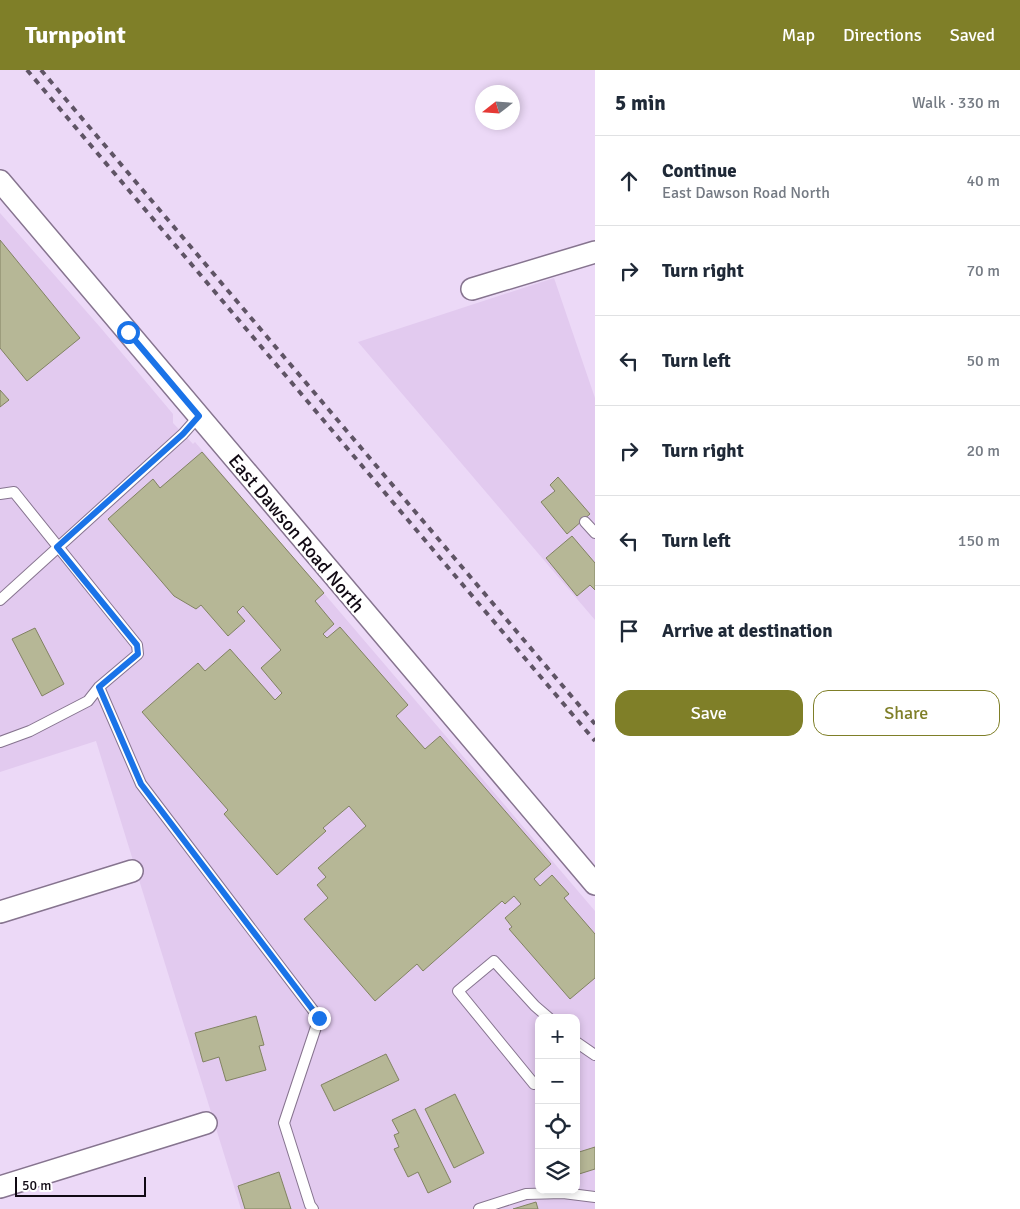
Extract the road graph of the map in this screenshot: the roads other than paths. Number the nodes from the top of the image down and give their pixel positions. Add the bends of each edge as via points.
1 (0, 181) edge
2 (595, 252) edge
3 (472, 289) dead end
4 (199, 416) junction
5 (0, 494) edge
6 (585, 522) dead end
7 (595, 533) edge
8 (57, 547) junction
9 (0, 600) edge
10 (99, 687) junction
11 (0, 742) edge
12 (132, 871) dead end
13 (595, 884) edge
14 (0, 912) edge
15 (544, 1014) edge
16 (580, 1045) edge
17 (595, 1055) edge
18 (535, 1083) edge
19 (206, 1123) dead end
20 (0, 1187) edge
21 (595, 1197) edge
22 (313, 1209) edge
23 (479, 1209) edge

1 - 4 street, East Dawson Road North
2 - 3 street
4 - 8 lane
4 - 13 street, East Dawson Road North
5 - 8 lane via 14,492
6 - 7 lane
8 - 9 lane
8 - 10 lane via 137,645 138,654
10 - 11 lane via 88,701 30,731
10 - 22 lane via 141,784 319,1018 284,1123
12 - 14 street
15 - 18 lane via 494,961 458,991
16 - 17 lane
19 - 20 street
21 - 23 lane via 563,1193 526,1194

